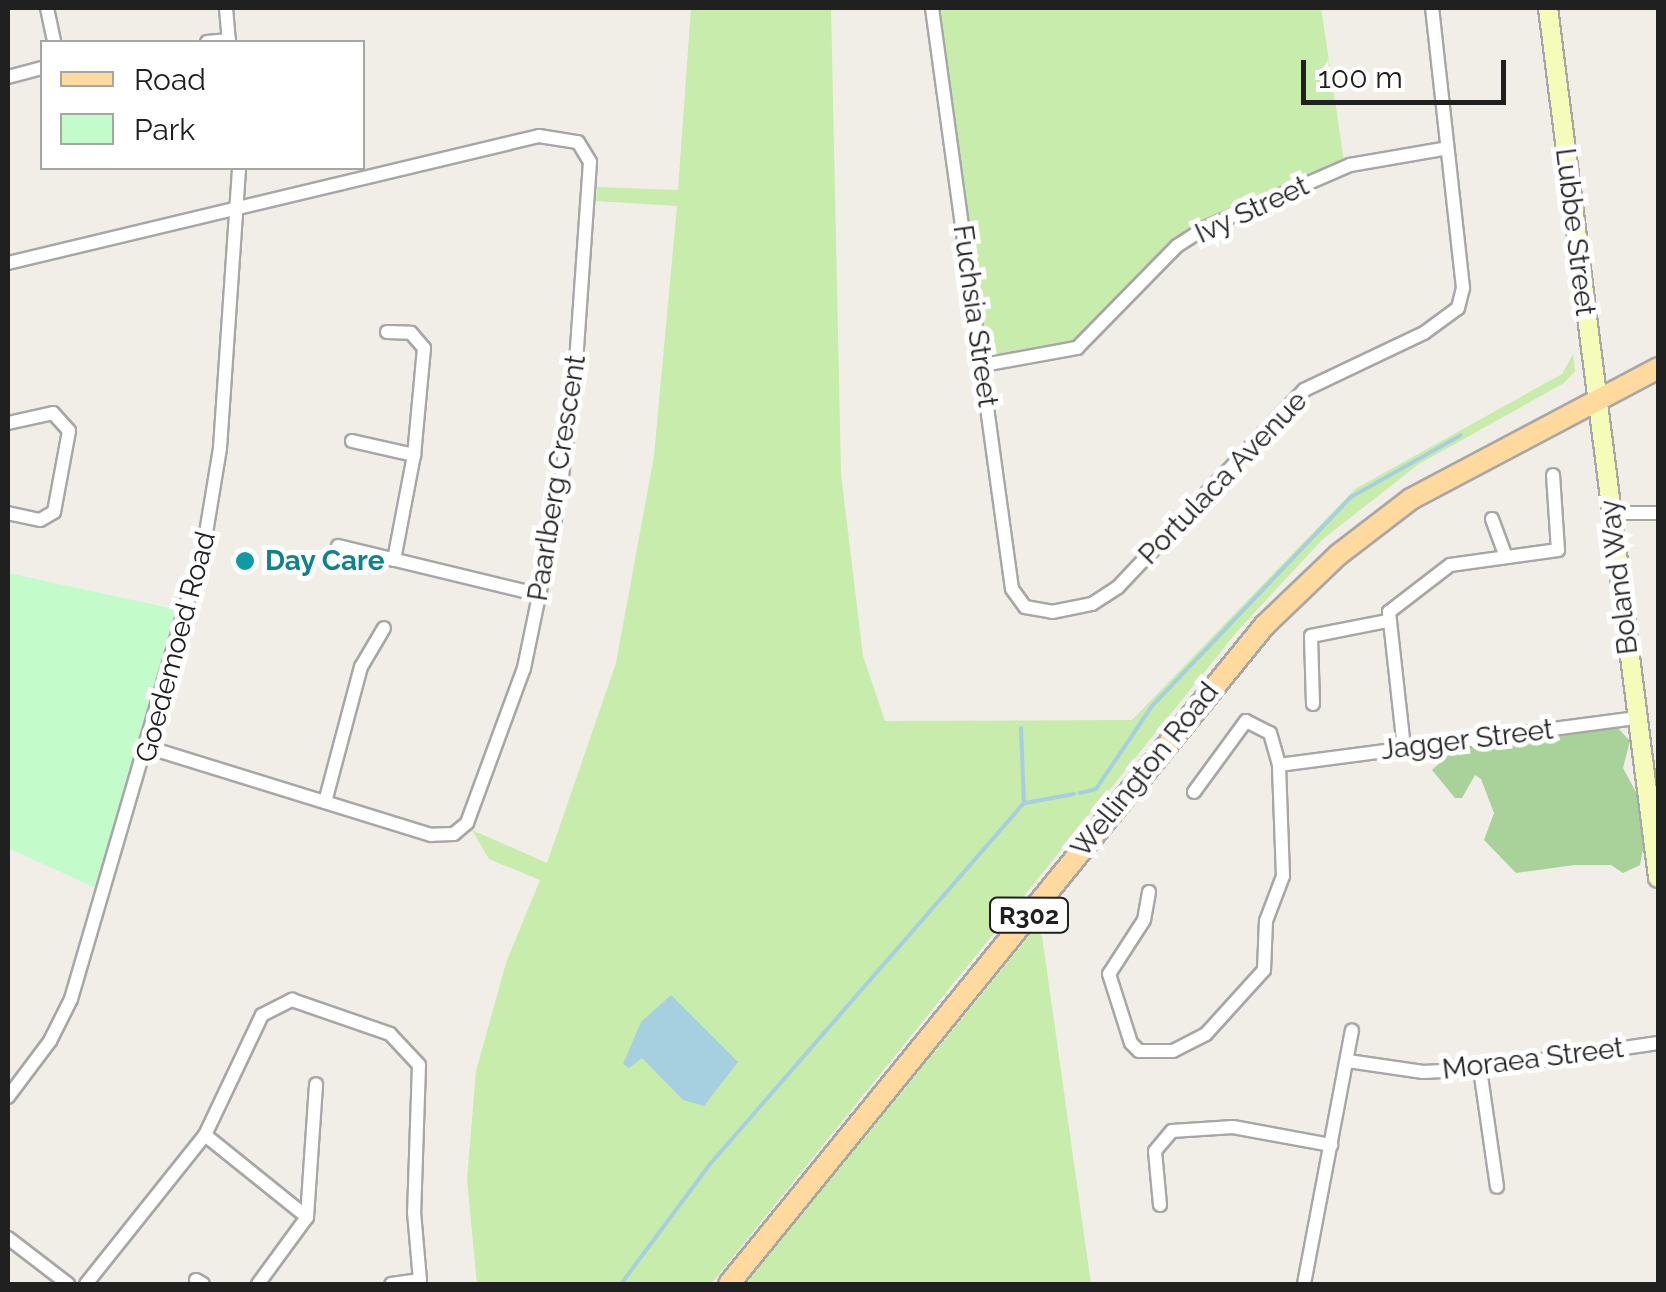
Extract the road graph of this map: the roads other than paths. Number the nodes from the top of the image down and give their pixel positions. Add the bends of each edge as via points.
1 (48, 8) edge
2 (226, 8) edge
3 (932, 8) edge
4 (1432, 8) edge
5 (1548, 8) edge
6 (54, 40) edge
7 (229, 40) edge
8 (40, 69) edge
9 (8, 77) edge
10 (1443, 149) junction
11 (239, 170) edge
12 (238, 210) junction
13 (8, 263) edge
14 (386, 332) dead end
15 (982, 364) junction
16 (1658, 368) edge
17 (1597, 396) junction
18 (9, 418) edge
19 (352, 442) dead end
20 (414, 454) junction
21 (1553, 475) dead end
22 (8, 513) edge
23 (1612, 513) junction
24 (1658, 513) edge
25 (1492, 519) dead end
26 (338, 546) dead end
27 (1506, 557) junction
28 (394, 560) junction
29 (540, 596) junction
30 (1038, 612) joint
31 (1388, 621) junction
32 (384, 628) dead end
33 (1313, 704) dead end
34 (1636, 718) junction
35 (150, 748) junction
36 (1404, 748) junction
37 (1278, 765) junction
38 (1194, 792) dead end
39 (325, 802) junction
40 (1658, 878) edge
41 (1150, 892) dead end
42 (1352, 1030) dead end
43 (1658, 1043) edge
44 (1348, 1061) junction
45 (1480, 1069) junction
46 (316, 1084) dead end
47 (8, 1097) edge
48 (205, 1136) junction
49 (1330, 1145) junction
50 (1496, 1187) dead end
51 (1160, 1205) dead end
52 (308, 1218) junction
53 (8, 1238) edge
54 (420, 1282) edge
55 (68, 1284) edge
56 (86, 1284) edge
57 (258, 1284) edge
58 (391, 1284) edge
59 (730, 1284) edge
60 (1304, 1284) edge

1 - 6 street
2 - 7 street
3 - 15 street, Fuchsia Street
4 - 10 street, Portulaca Avenue
5 - 17 street, Lubbe Street
8 - 9 street
10 - 15 street, Ivy Street via 1350,165 1205,228 1178,246 1077,348
10 - 30 street, Portulaca Avenue via 1463,288 1452,315 1290,402 1102,598
11 - 12 street, Goedemoed Road
12 - 13 street
12 - 29 street, Paarlberg Crescent via 539,136 567,137 586,150 591,173 574,391
12 - 35 street, Goedemoed Road via 214,497
14 - 20 street via 416,336 424,348
15 - 30 street, Fuchsia Street via 1012,589
16 - 17 main road, Wellington Road / R302
17 - 23 street, Boland Way
17 - 59 main road, Wellington Road / R302 via 1411,499 1264,625
18 - 22 street via 52,413 69,431 54,512 40,520
19 - 20 street
20 - 28 street
21 - 27 street via 1558,550
23 - 24 street
23 - 34 street, Boland Way
25 - 27 street
26 - 28 street
27 - 31 street via 1441,569 1393,607
28 - 29 street
29 - 39 street, Paarlberg Crescent via 507,727 464,827 439,836
31 - 33 street via 1311,636
31 - 36 street
32 - 39 street via 361,667
34 - 36 street, Jagger Street
34 - 40 street, Boland Way
35 - 39 street, Paarlberg Crescent
35 - 47 street, Goedemoed Road via 64,1015
36 - 37 street, Jagger Street
37 - 38 street via 1270,733 1246,722
37 - 41 street via 1283,876 1266,920 1264,970 1206,1034 1173,1051 1131,1044 1109,974 1144,920
42 - 44 street
43 - 45 street, Moraea Street
44 - 45 street, Moraea Street via 1424,1072
44 - 49 street
45 - 50 street
46 - 52 street
48 - 52 street
48 - 54 street via 257,1023 275,1004 301,1001 390,1034 420,1069 414,1212
48 - 56 street
49 - 51 street via 1232,1126 1172,1130 1155,1150
49 - 60 street
52 - 57 street
53 - 55 street
54 - 58 street

